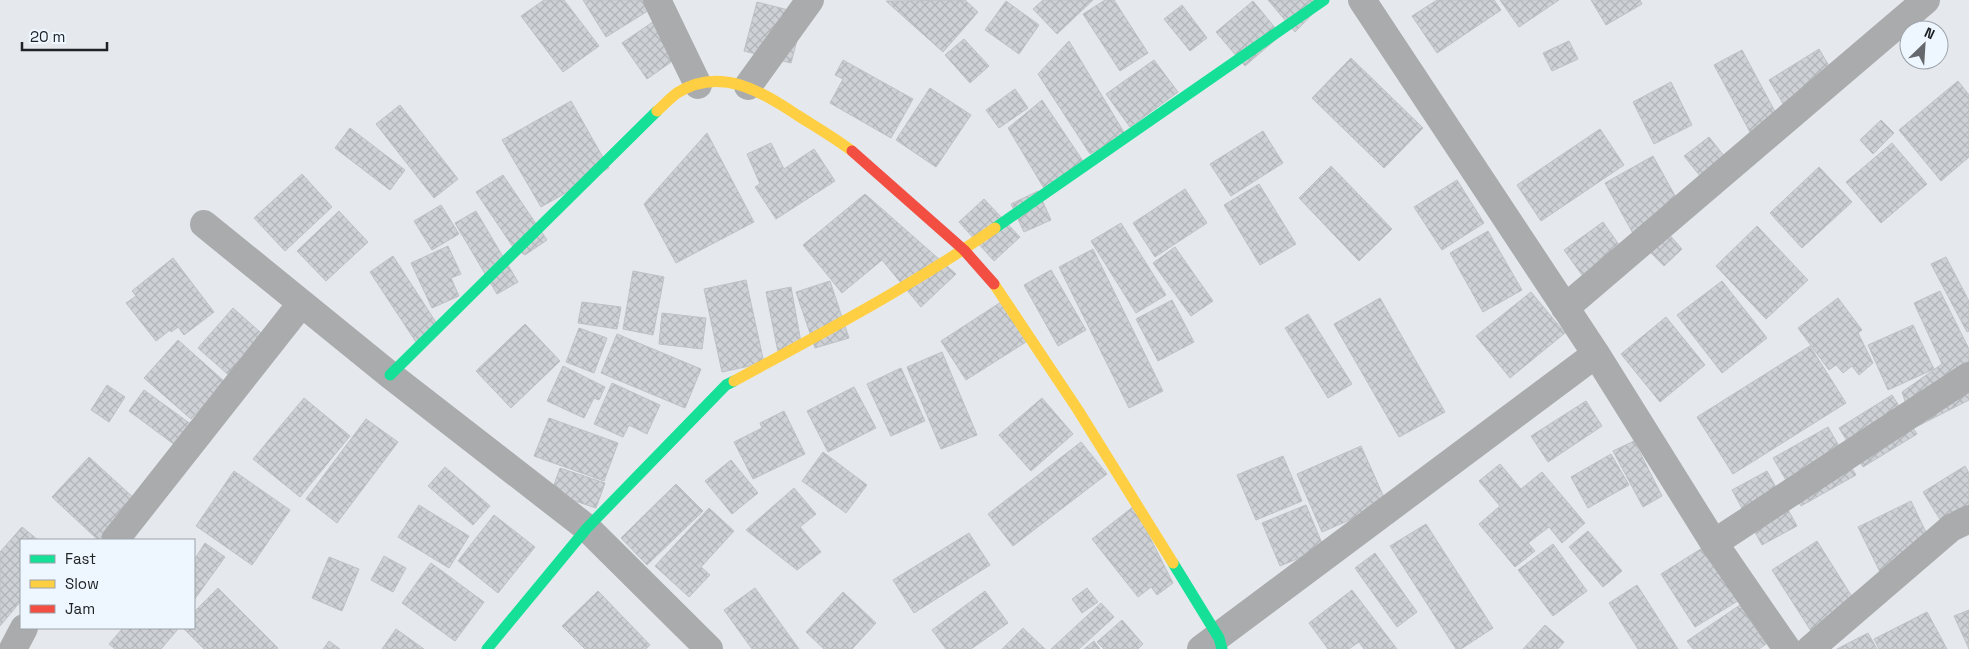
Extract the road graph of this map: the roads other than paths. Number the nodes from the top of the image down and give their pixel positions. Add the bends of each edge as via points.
1 (657, 0) edge
2 (810, 0) edge
3 (1324, 0) edge
4 (1362, 0) edge
5 (1926, 0) edge
6 (698, 85) junction
7 (748, 86) junction
8 (204, 224) dead end
9 (964, 250) junction
10 (300, 304) junction
11 (1566, 308) junction
12 (1596, 354) junction
13 (390, 375) junction
14 (1969, 376) edge
15 (1969, 519) edge
16 (587, 528) junction
17 (116, 539) edge
18 (1714, 543) junction
19 (23, 629) edge
20 (1214, 645) edge
21 (13, 649) edge
22 (487, 649) edge
23 (710, 649) edge
24 (1787, 649) edge
25 (1810, 649) edge

1 - 6 street
2 - 7 street
3 - 9 street
4 - 11 street
5 - 11 street
6 - 7 street via 722,81
6 - 13 street via 677,93 633,132
7 - 9 street via 851,150
8 - 10 street
9 - 16 street via 846,320 726,385
9 - 20 street via 988,275 1073,402
10 - 13 street
10 - 17 street
11 - 12 street
12 - 18 street
12 - 20 street
13 - 16 street
14 - 18 street
15 - 25 street via 1951,528
16 - 22 street
16 - 23 street
18 - 24 street
19 - 21 street

